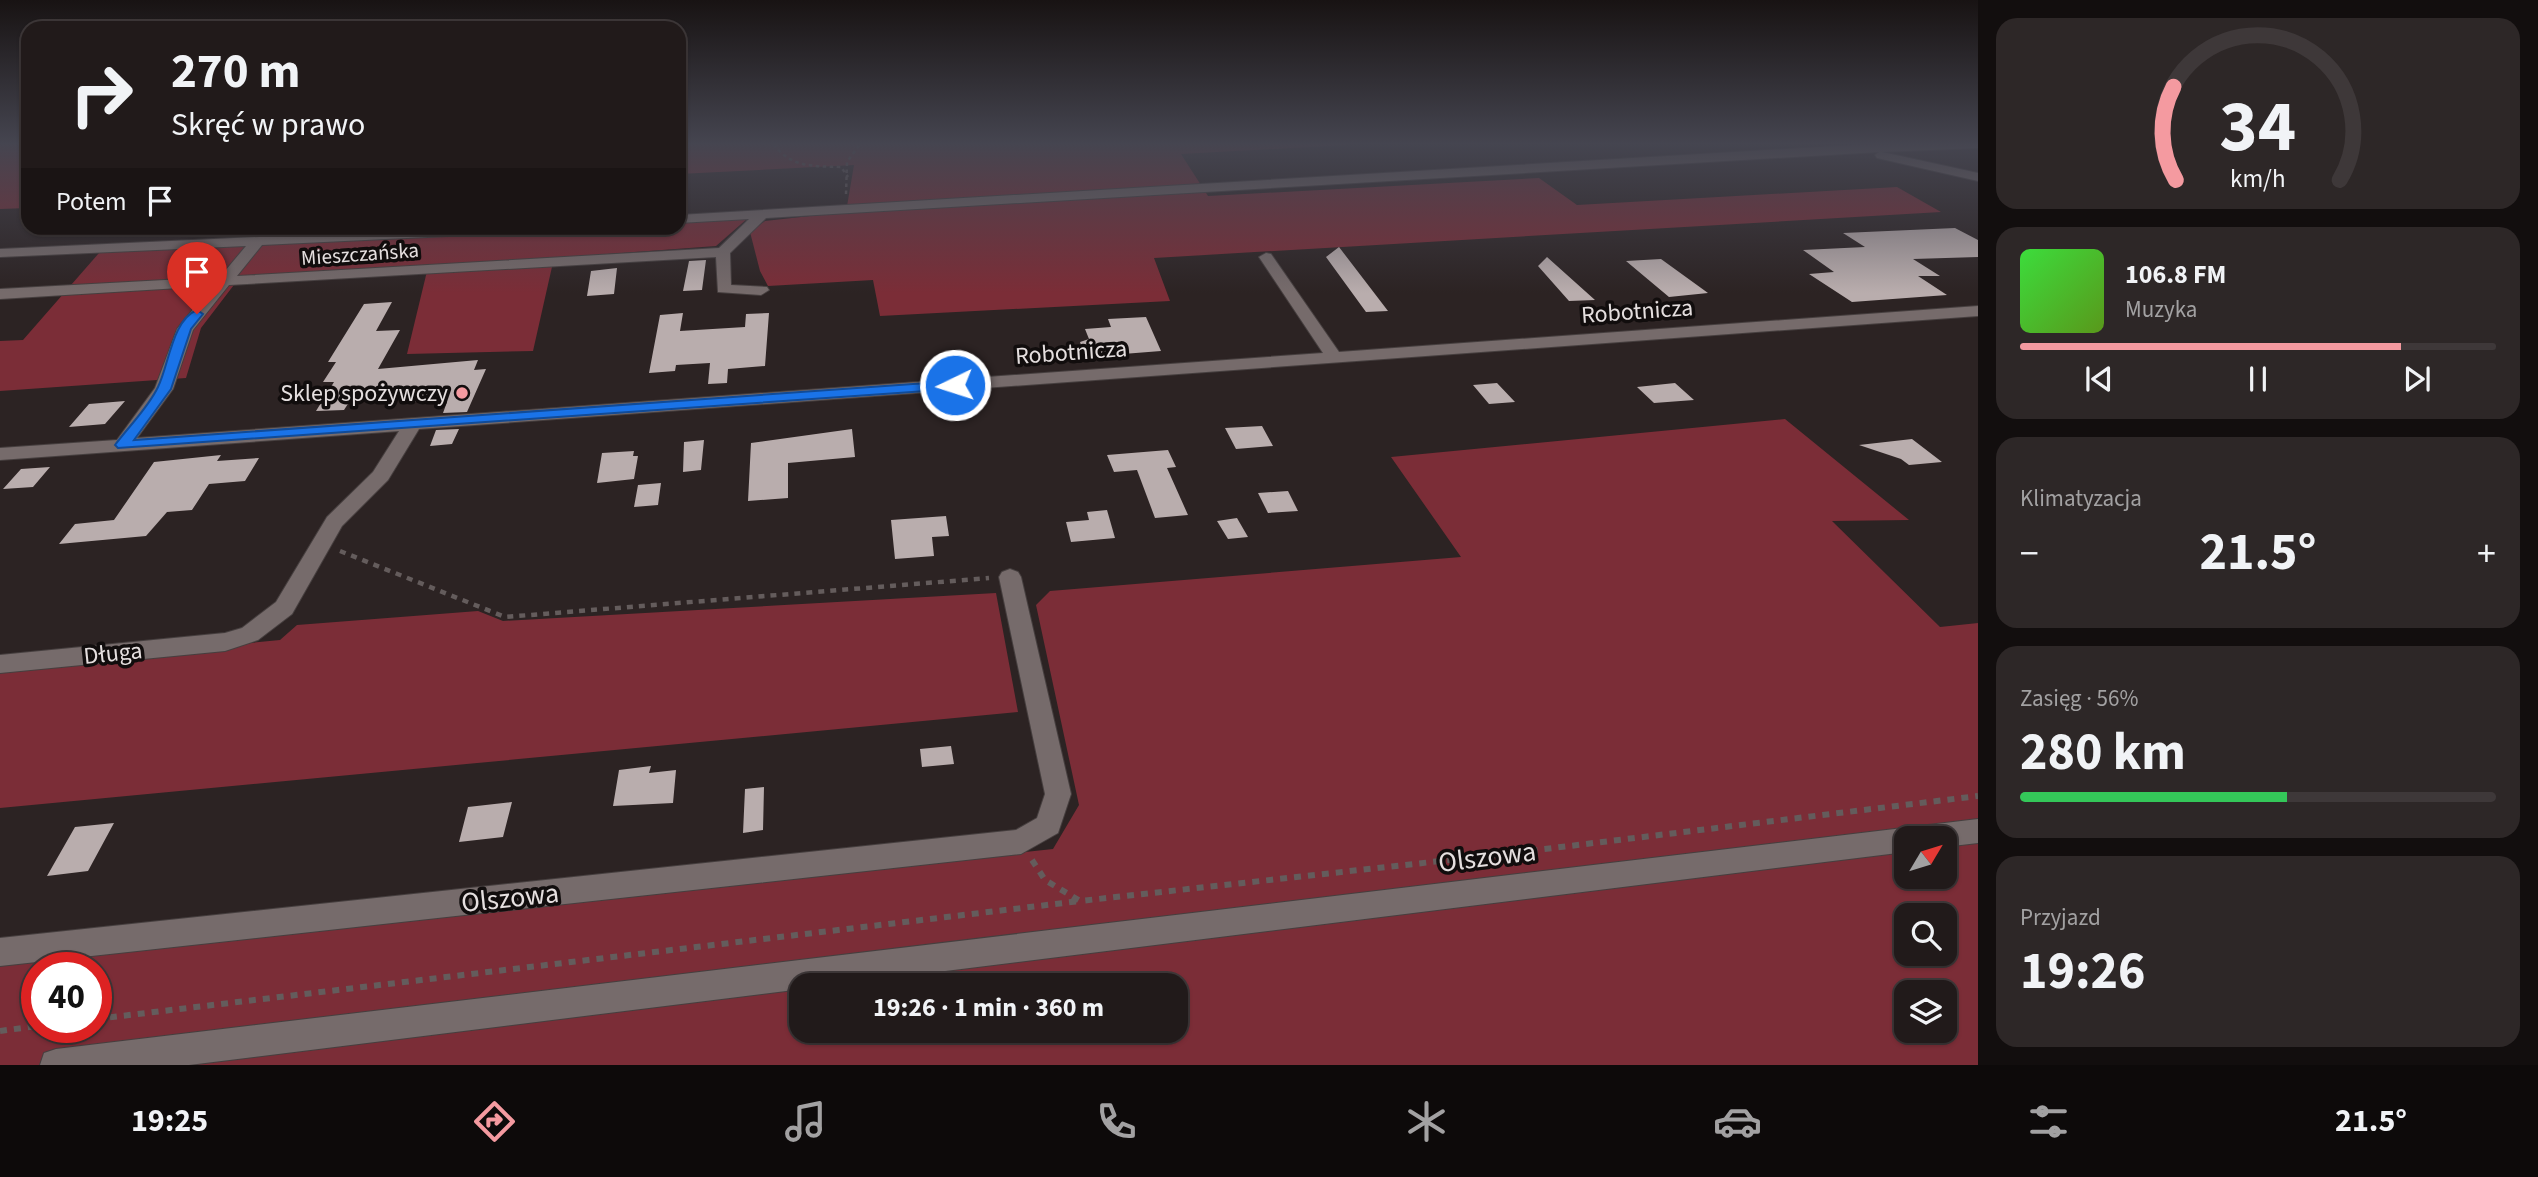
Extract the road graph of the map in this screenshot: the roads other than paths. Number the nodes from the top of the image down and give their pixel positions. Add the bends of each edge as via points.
1 (1102, 194) edge
2 (762, 214) junction
3 (686, 219) edge
4 (404, 235) edge
5 (257, 243) junction
6 (0, 253) edge
7 (723, 253) junction
8 (1266, 257) dead end
9 (221, 283) junction
10 (761, 290) dead end
11 (0, 294) edge
12 (1978, 311) edge
13 (1335, 358) junction
14 (412, 425) junction
15 (123, 445) junction
16 (0, 454) edge
17 (1010, 577) road end
18 (0, 664) edge
19 (1978, 831) edge
20 (1957, 833) edge
21 (1894, 841) edge
22 (0, 951) edge
23 (56, 1065) edge

1 - 2 street
2 - 3 street
2 - 7 street
4 - 5 street
5 - 6 street
5 - 9 street
7 - 9 street, Mieszczańska
7 - 10 street via 723,289
8 - 13 street
9 - 11 street, Mieszczańska
9 - 15 street via 185,329 164,389
12 - 13 street, Robotnicza
13 - 14 street, Robotnicza
14 - 15 street, Robotnicza
14 - 18 street, Długa via 381,476 334,522 284,608 250,634 225,642
15 - 16 street, Robotnicza
17 - 22 street, Olszowa via 1058,794 1048,825 1021,842
19 - 20 street
21 - 23 street

